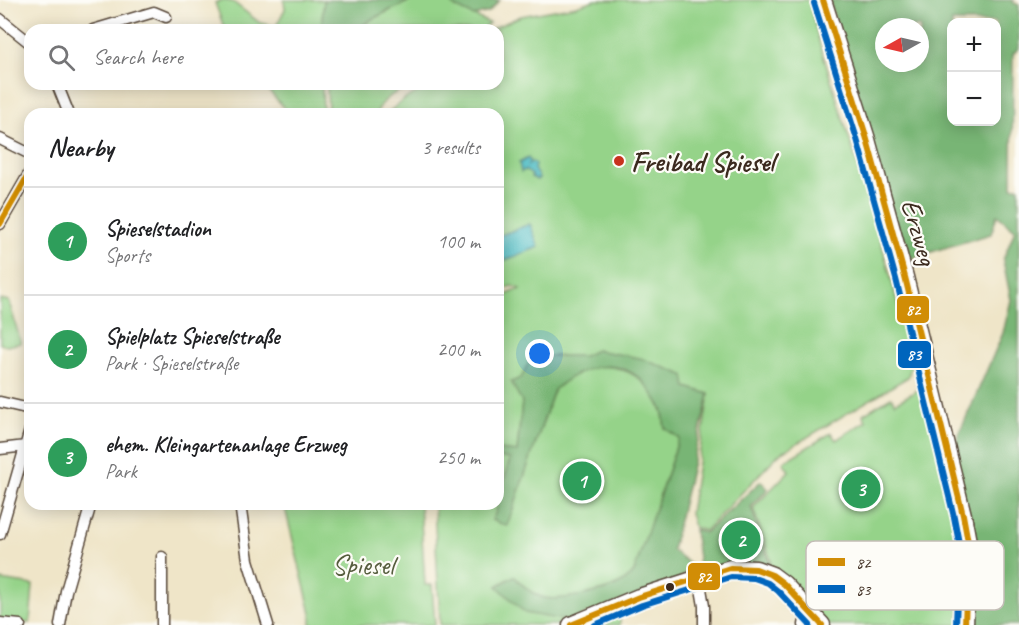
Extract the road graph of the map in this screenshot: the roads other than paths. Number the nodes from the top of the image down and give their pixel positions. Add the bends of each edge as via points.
1 (823, 0) edge
2 (166, 17) dead end
3 (0, 19) edge
4 (113, 24) edge
5 (24, 38) edge
6 (59, 90) edge
7 (67, 108) edge
8 (0, 139) edge
9 (24, 151) edge
10 (24, 182) edge
11 (0, 224) edge
12 (0, 402) edge
13 (24, 408) edge
14 (24, 446) edge
15 (0, 449) edge
16 (24, 453) edge
17 (12, 494) junction
18 (0, 495) edge
19 (89, 510) edge
20 (241, 510) edge
21 (0, 534) edge
22 (968, 541) edge
23 (162, 557) dead end
24 (699, 577) junction
25 (806, 607) edge
26 (807, 610) edge
27 (809, 610) edge
28 (966, 610) edge
29 (0, 623) edge
30 (20, 625) edge
31 (60, 625) edge
32 (162, 625) edge
33 (268, 625) edge
34 (571, 625) edge
35 (704, 625) edge
36 (804, 625) edge
37 (822, 625) edge
38 (965, 625) edge

1 - 22 street, Erzweg via 905,277
2 - 4 street via 154,12
3 - 5 street
6 - 7 street
8 - 9 street
10 - 11 street
12 - 13 street
14 - 15 street
16 - 17 street
17 - 18 street
17 - 21 street
19 - 31 street
20 - 33 street via 248,560
23 - 32 street
24 - 25 street via 730,568 756,569 784,584
24 - 34 street
24 - 35 street
26 - 36 street
27 - 37 street
28 - 38 street, Erzweg
29 - 30 street

